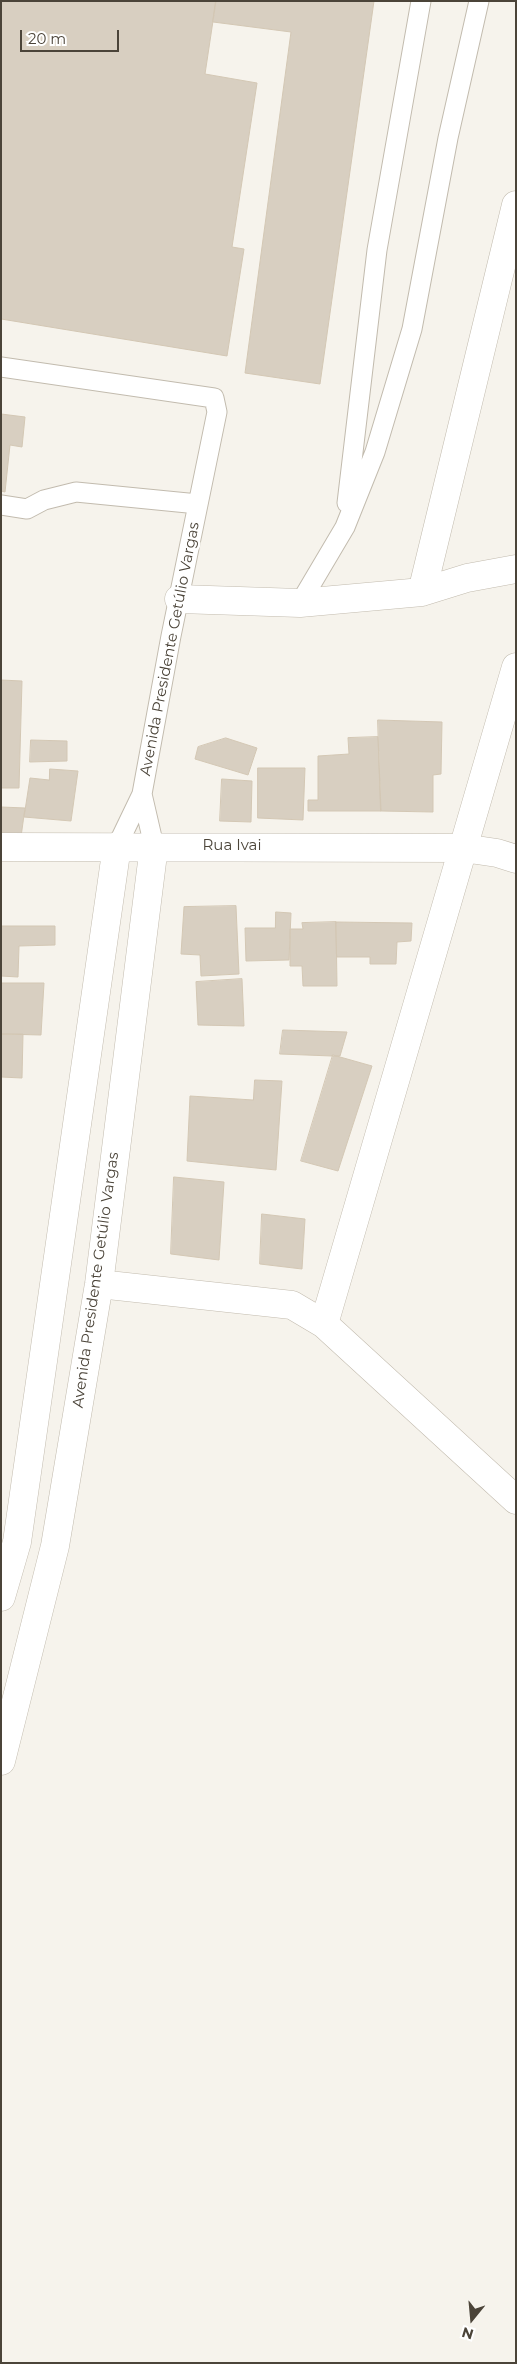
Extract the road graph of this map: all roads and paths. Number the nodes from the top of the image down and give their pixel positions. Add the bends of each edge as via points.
1 (422, 1) edge
2 (479, 1) edge
3 (516, 205) edge
4 (1, 367) edge
5 (198, 504) junction
6 (1, 505) edge
7 (344, 527) junction
8 (516, 569) edge
9 (422, 592) junction
10 (179, 599) junction
11 (300, 603) junction
12 (516, 667) edge
13 (142, 794) junction
14 (117, 846) junction
15 (154, 846) junction
16 (1, 847) edge
17 (463, 848) junction
18 (516, 859) edge
19 (99, 1284) junction
20 (324, 1324) junction
21 (516, 1500) edge
22 (1, 1596) edge
23 (2, 1758) edge

1 - 7 lane via 377,250
2 - 7 lane via 448,138 412,329 375,452
3 - 9 street
4 - 5 lane, Avenida Presidente Getúlio Vargas via 214,398 217,412
5 - 6 lane via 76,492 44,500 26,509
5 - 10 lane, Avenida Presidente Getúlio Vargas
7 - 11 lane
8 - 9 street via 467,578
9 - 11 street
10 - 11 street
10 - 13 lane, Avenida Presidente Getúlio Vargas
12 - 17 street
13 - 14 lane, Avenida Presidente Getúlio Vargas
13 - 15 lane, Avenida Presidente Getúlio Vargas
14 - 15 street, Rua Ivai
14 - 16 street, Rua Ivai
14 - 22 street, Avenida Presidente Getúlio Vargas via 16,1542
15 - 17 street, Rua Ivai
15 - 19 street, Avenida Presidente Getúlio Vargas
17 - 18 street, Rua Ivai
17 - 20 street
19 - 20 street via 292,1305
19 - 23 street, Avenida Presidente Getúlio Vargas via 56,1546
20 - 21 street

